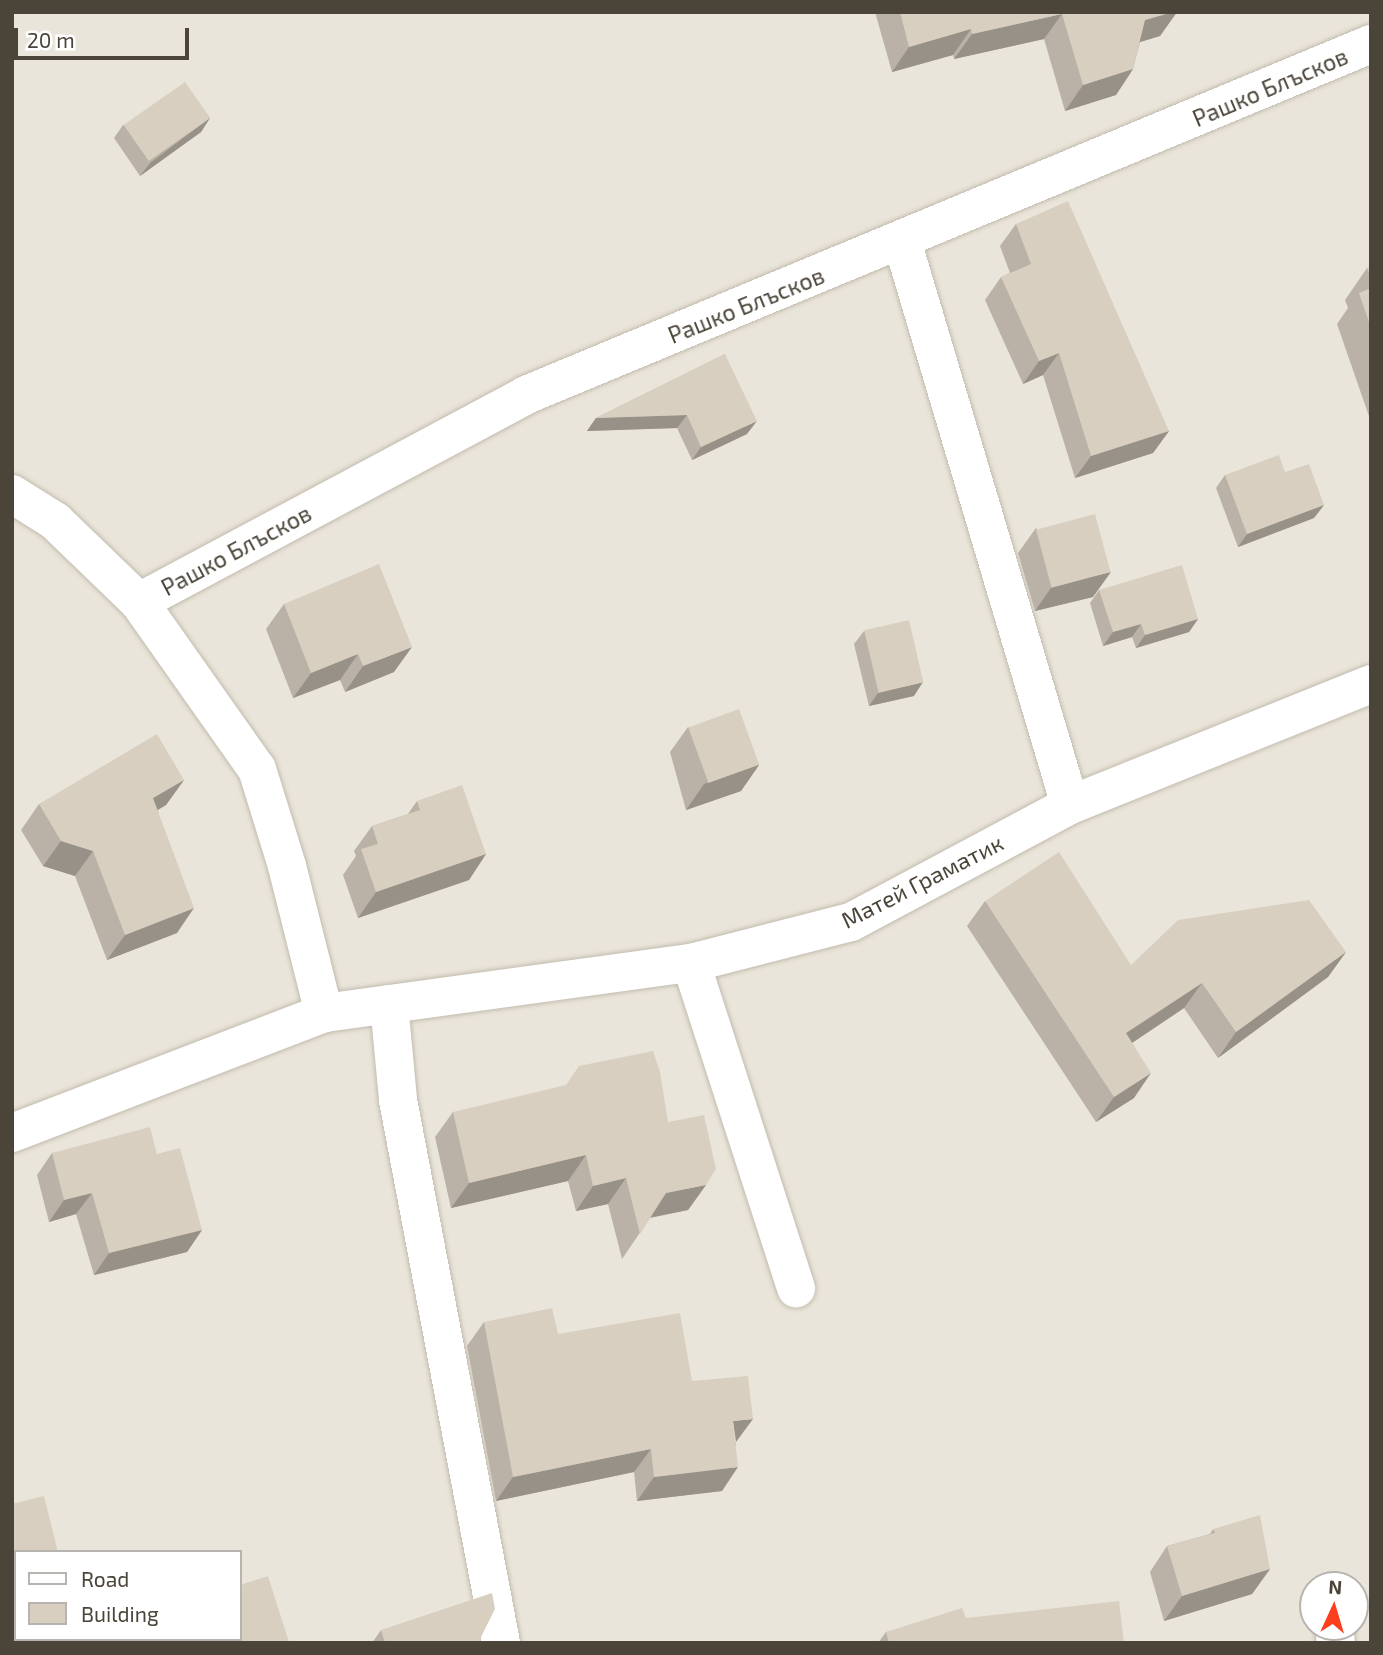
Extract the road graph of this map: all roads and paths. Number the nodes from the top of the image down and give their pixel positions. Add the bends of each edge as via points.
1 (1371, 44) edge
2 (902, 241) junction
3 (12, 494) edge
4 (139, 602) junction
5 (1371, 684) edge
6 (1070, 805) junction
7 (691, 963) junction
8 (389, 1004) junction
9 (324, 1013) junction
10 (12, 1133) edge
11 (796, 1289) dead end
12 (501, 1643) edge

1 - 2 street, Рашко Блъсков
2 - 4 street, Рашко Блъсков via 526,395
2 - 6 street
3 - 4 street via 55,521
4 - 9 street via 257,769
5 - 6 street, Матей Граматик
6 - 7 street, Матей Граматик via 851,922
7 - 8 street, Матей Граматик
7 - 11 street
8 - 9 street, Матей Граматик
8 - 12 street via 398,1100
9 - 10 street, Матей Граматик

